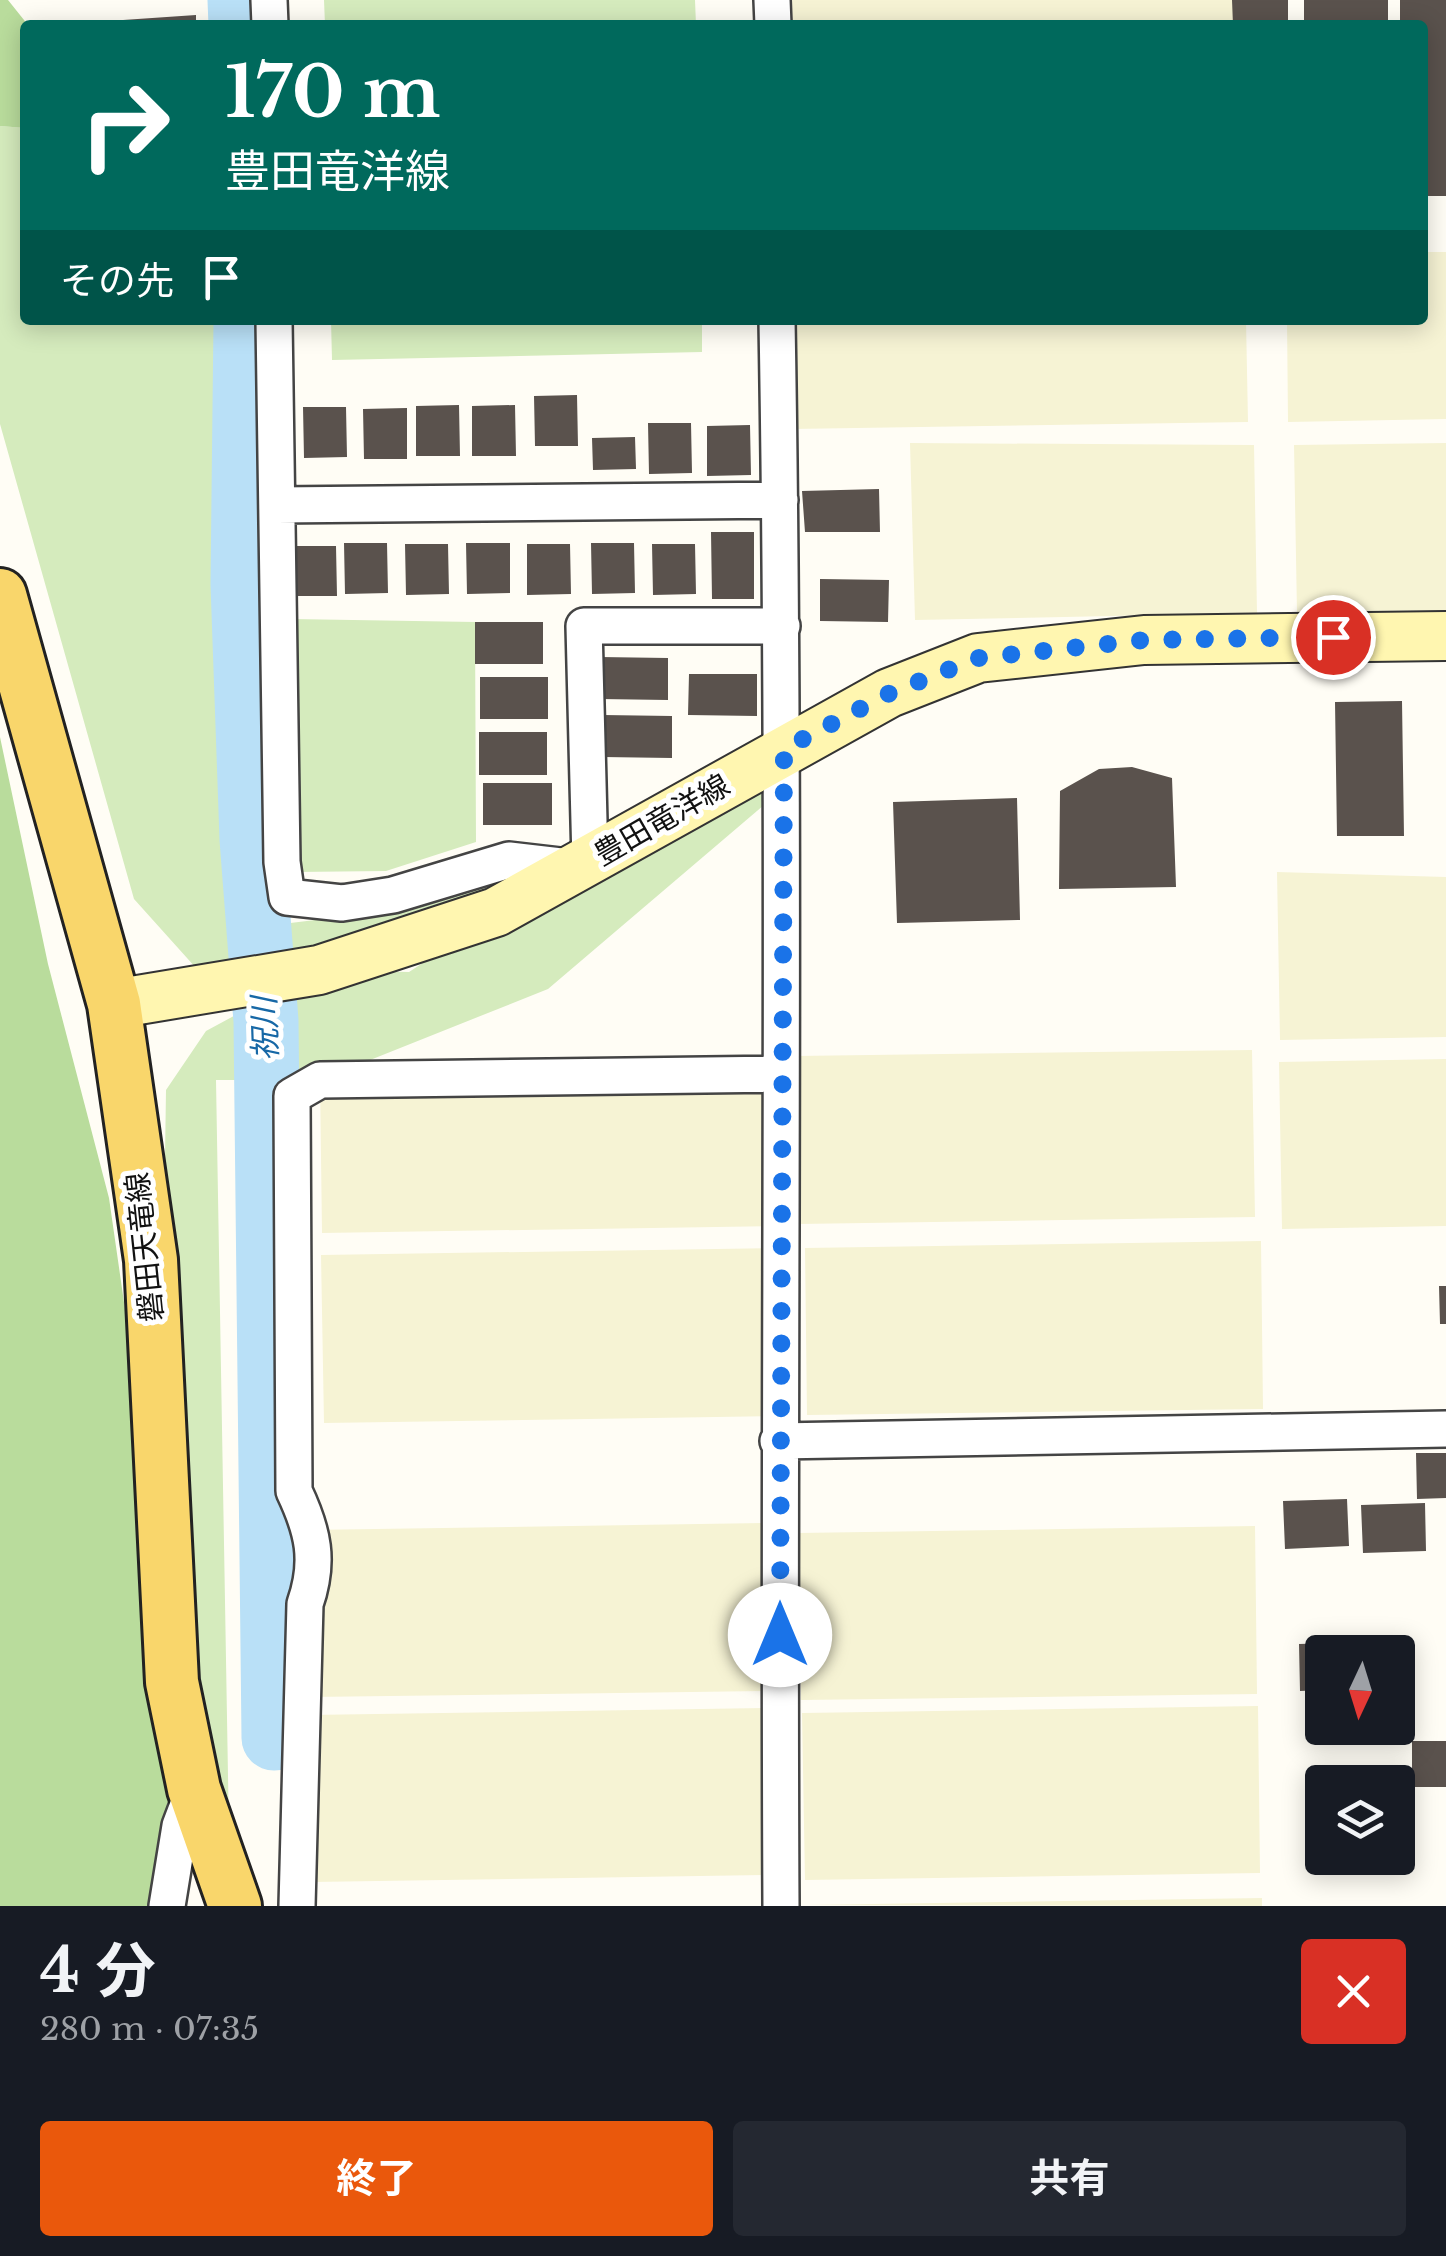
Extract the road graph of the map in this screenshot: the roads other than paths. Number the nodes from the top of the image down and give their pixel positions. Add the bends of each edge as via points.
1 (274, 325) edge
2 (778, 325) edge
3 (780, 500) junction
4 (277, 506) junction
5 (0, 595) edge
6 (782, 626) junction
7 (1446, 636) edge
8 (784, 749) junction
9 (584, 865) junction
10 (114, 1004) junction
11 (782, 1074) junction
12 (1446, 1429) edge
13 (778, 1441) junction
14 (194, 1789) junction
15 (167, 1906) edge
16 (235, 1906) edge
17 (297, 1906) edge
18 (781, 1906) edge

1 - 4 street
2 - 3 street
3 - 4 street
3 - 6 street
4 - 9 street via 286,897 342,903 509,860
5 - 10 main road, 磐田天竜線
6 - 8 street
6 - 9 street via 584,626
7 - 8 main road, 豊田竜洋線 via 1144,640 978,658 890,693
8 - 9 main road, 豊田竜洋線
8 - 11 street
9 - 10 main road, 豊田竜洋線 via 496,912 319,970
10 - 14 main road, 磐田天竜線 via 151,1260 172,1682
11 - 13 street
11 - 17 street via 320,1080 292,1096 294,1491 312,1529
12 - 13 street
13 - 18 street
14 - 15 street via 180,1826
14 - 16 main road, 磐田天竜線

